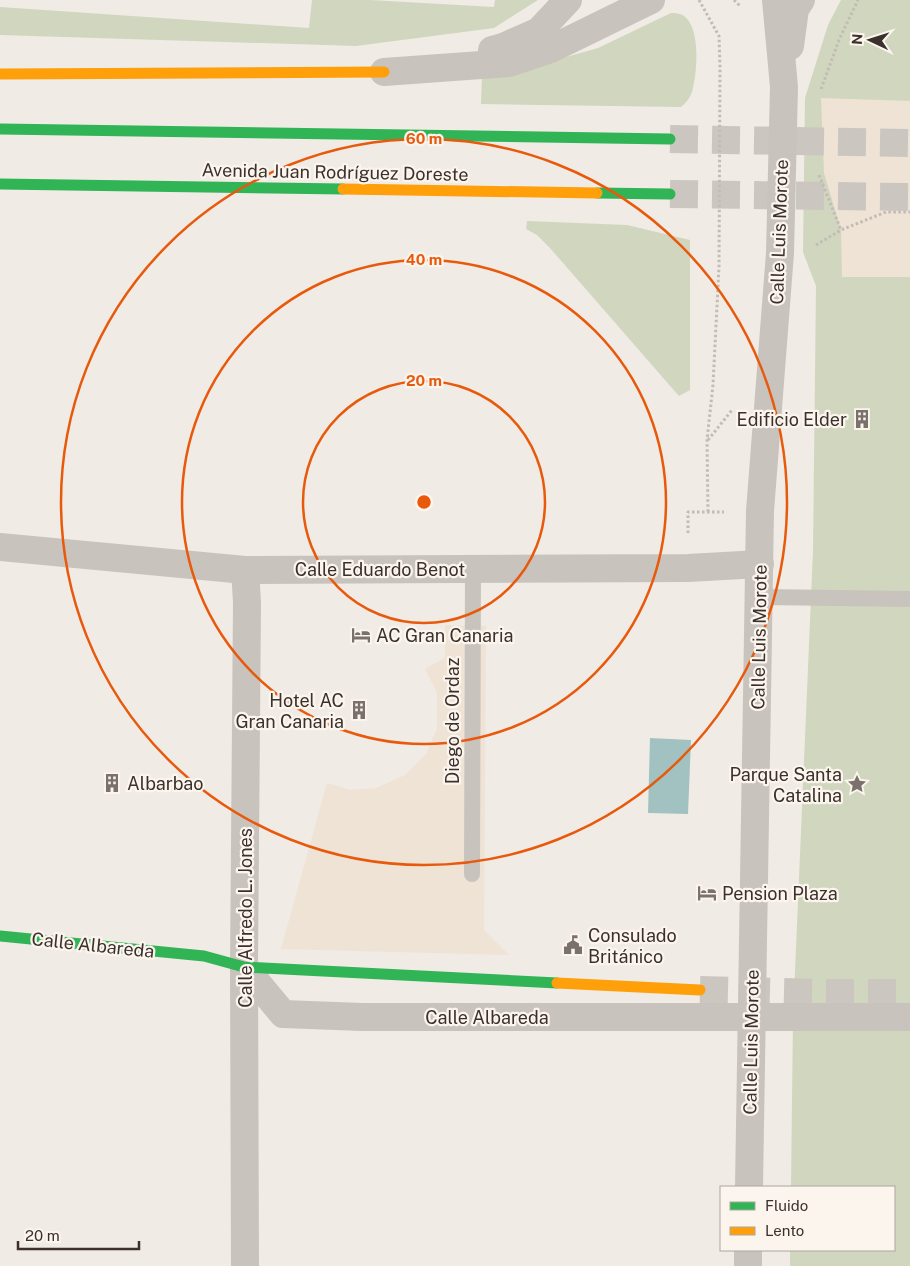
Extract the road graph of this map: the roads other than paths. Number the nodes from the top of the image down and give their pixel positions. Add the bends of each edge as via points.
1 (568, 0) edge
2 (651, 0) edge
3 (776, 0) edge
4 (801, 0) edge
5 (384, 72) junction
6 (0, 74) edge
7 (784, 87) junction
8 (0, 129) edge
9 (670, 140) tunnel mouth
10 (0, 184) edge
11 (670, 194) tunnel mouth
12 (0, 547) edge
13 (760, 564) junction
14 (473, 569) junction
15 (245, 570) junction
16 (760, 597) junction
17 (910, 599) edge
18 (472, 874) dead end
19 (0, 936) edge
20 (244, 967) junction
21 (700, 990) tunnel mouth
22 (751, 1017) junction
23 (910, 1017) edge
24 (749, 1186) edge
25 (748, 1251) edge
26 (245, 1266) edge
27 (748, 1266) edge

1 - 5 street via 539,32 503,47
2 - 5 street via 551,49 509,63
3 - 7 street
4 - 7 street via 796,9
5 - 6 main road
7 - 13 street, Calle Luis Morote via 780,253 760,511
8 - 9 main road
10 - 11 main road, Avenida Juan Rodríguez Doreste
12 - 15 street, Calle Eduardo Benot
13 - 14 street, Calle Eduardo Benot via 688,568
13 - 16 street, Calle Luis Morote
14 - 15 street, Calle Eduardo Benot
14 - 18 lane, Diego de Ordaz
15 - 20 street, Calle Alfredo L. Jones
16 - 17 lane
16 - 22 street, Calle Luis Morote
19 - 20 main road, Calle Albareda via 204,956
20 - 21 main road, Calle Albareda
20 - 22 street, Calle Albareda via 283,1014
20 - 26 street, Calle Alfredo L. Jones
22 - 23 street, Calle Albareda
22 - 24 street, Calle Luis Morote
25 - 27 street

